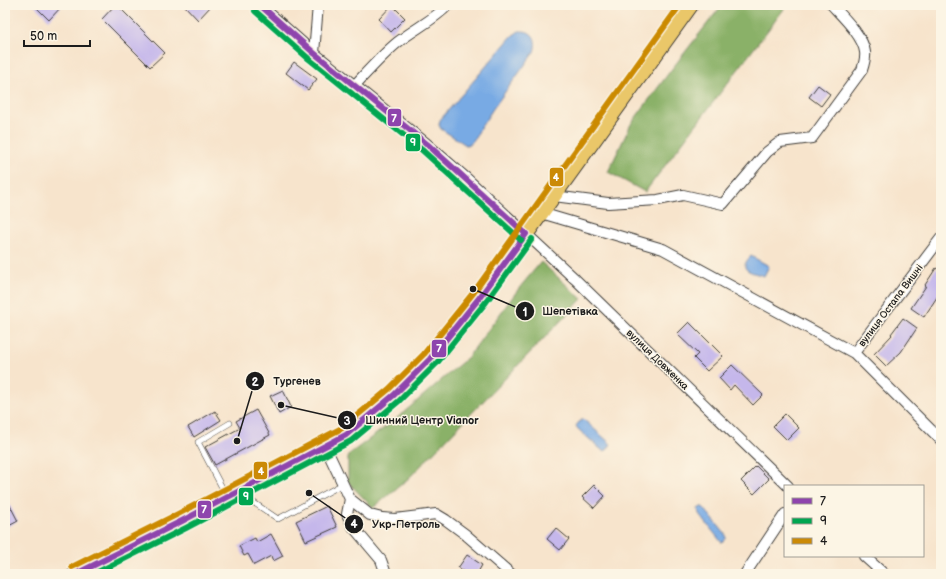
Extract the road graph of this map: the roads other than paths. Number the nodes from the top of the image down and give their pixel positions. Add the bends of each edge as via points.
1 (260, 5) edge
2 (318, 5) edge
3 (448, 5) edge
4 (690, 5) edge
5 (832, 5) edge
6 (314, 53) junction
7 (354, 86) junction
8 (554, 196) junction
9 (542, 213) junction
10 (526, 234) junction
11 (941, 238) edge
12 (854, 353) junction
13 (230, 423) dead end
14 (941, 440) edge
15 (325, 446) junction
16 (343, 484) junction
17 (787, 485) edge
18 (233, 495) junction
19 (350, 499) junction
20 (784, 516) edge
21 (865, 557) edge
22 (76, 574) edge
23 (386, 574) edge
24 (511, 574) edge
25 (745, 574) edge
26 (884, 574) edge

1 - 6 street, вулиця Довженка
2 - 6 street
3 - 7 street via 397,43
4 - 8 main road
5 - 8 street via 860,38 865,51 862,70 812,138 780,142 768,152 723,204 683,195 658,200 608,203
6 - 7 street, вулиця Довженка
7 - 10 street, вулиця Довженка via 427,144
8 - 9 main road
9 - 10 main road
9 - 12 street via 663,249
10 - 15 main road via 430,359 394,395 346,435
10 - 17 street, вулиця Довженка
11 - 12 street, вулиця Остапа Вишні
12 - 14 street
13 - 18 lane via 198,442
15 - 16 street
15 - 18 main road
16 - 18 lane via 278,519
16 - 19 street
18 - 22 main road
19 - 23 street via 348,514 354,528 381,560
19 - 24 street via 370,515 382,518 436,514 465,534
20 - 25 street
21 - 26 street

